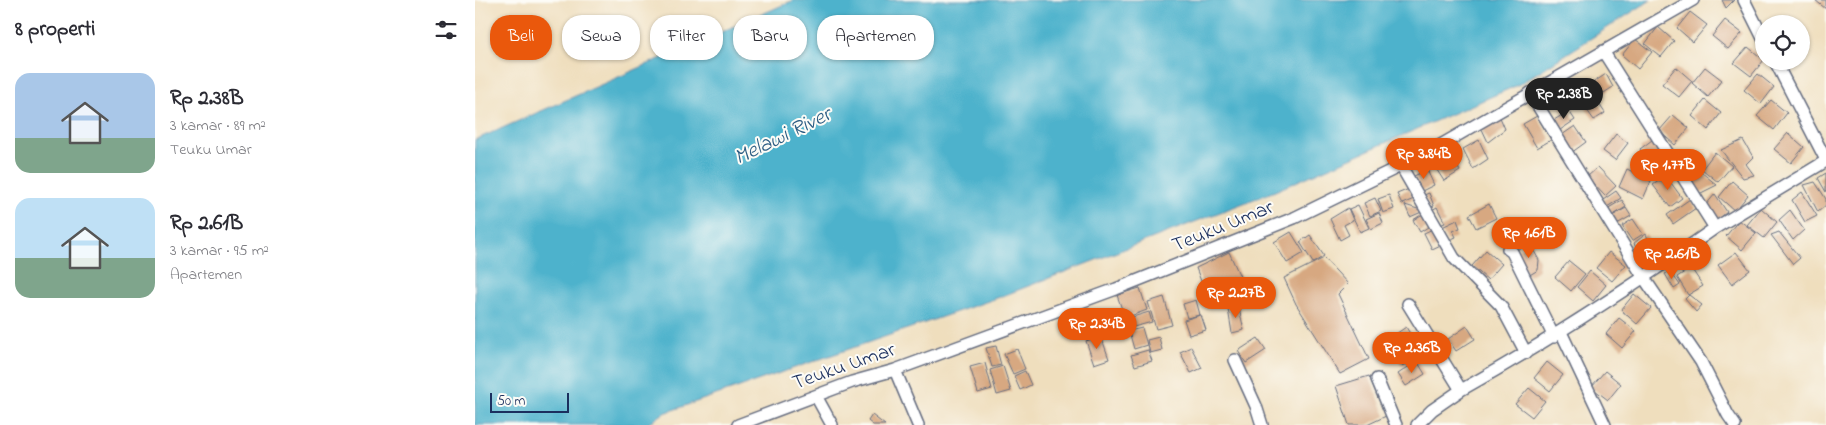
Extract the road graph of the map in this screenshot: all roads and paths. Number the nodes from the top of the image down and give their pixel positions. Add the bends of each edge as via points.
1 (1693, 0) edge
2 (1744, 0) edge
3 (1755, 22) edge
4 (1603, 50) junction
5 (1780, 70) edge
6 (1530, 93) junction
7 (1826, 161) edge
8 (1401, 166) junction
9 (1715, 228) junction
10 (1508, 249) dead end
11 (1644, 278) junction
12 (1407, 304) dead end
13 (1557, 334) junction
14 (1526, 353) junction
15 (1235, 360) dead end
16 (895, 370) junction
17 (1377, 379) dead end
18 (1461, 390) junction
19 (816, 396) junction
20 (739, 425) edge
21 (833, 425) edge
22 (918, 425) edge
23 (1262, 425) edge
24 (1396, 425) edge
25 (1417, 425) edge
26 (1605, 425) edge
27 (1735, 425) edge

1 - 4 street, Teuku Umar
2 - 3 street
4 - 6 street, Teuku Umar
4 - 9 street
5 - 7 street
6 - 8 street, Teuku Umar
6 - 11 street
7 - 9 street
8 - 14 street via 1454,258 1501,306
8 - 16 street, Teuku Umar via 1294,218 1116,289
9 - 11 street
10 - 13 street
11 - 13 street
11 - 27 street via 1701,362
12 - 18 street
13 - 14 street
13 - 26 street
14 - 18 street
15 - 23 street
16 - 19 street, Teuku Umar
16 - 22 street
17 - 24 street
18 - 25 street
19 - 20 street, Teuku Umar
19 - 21 street

